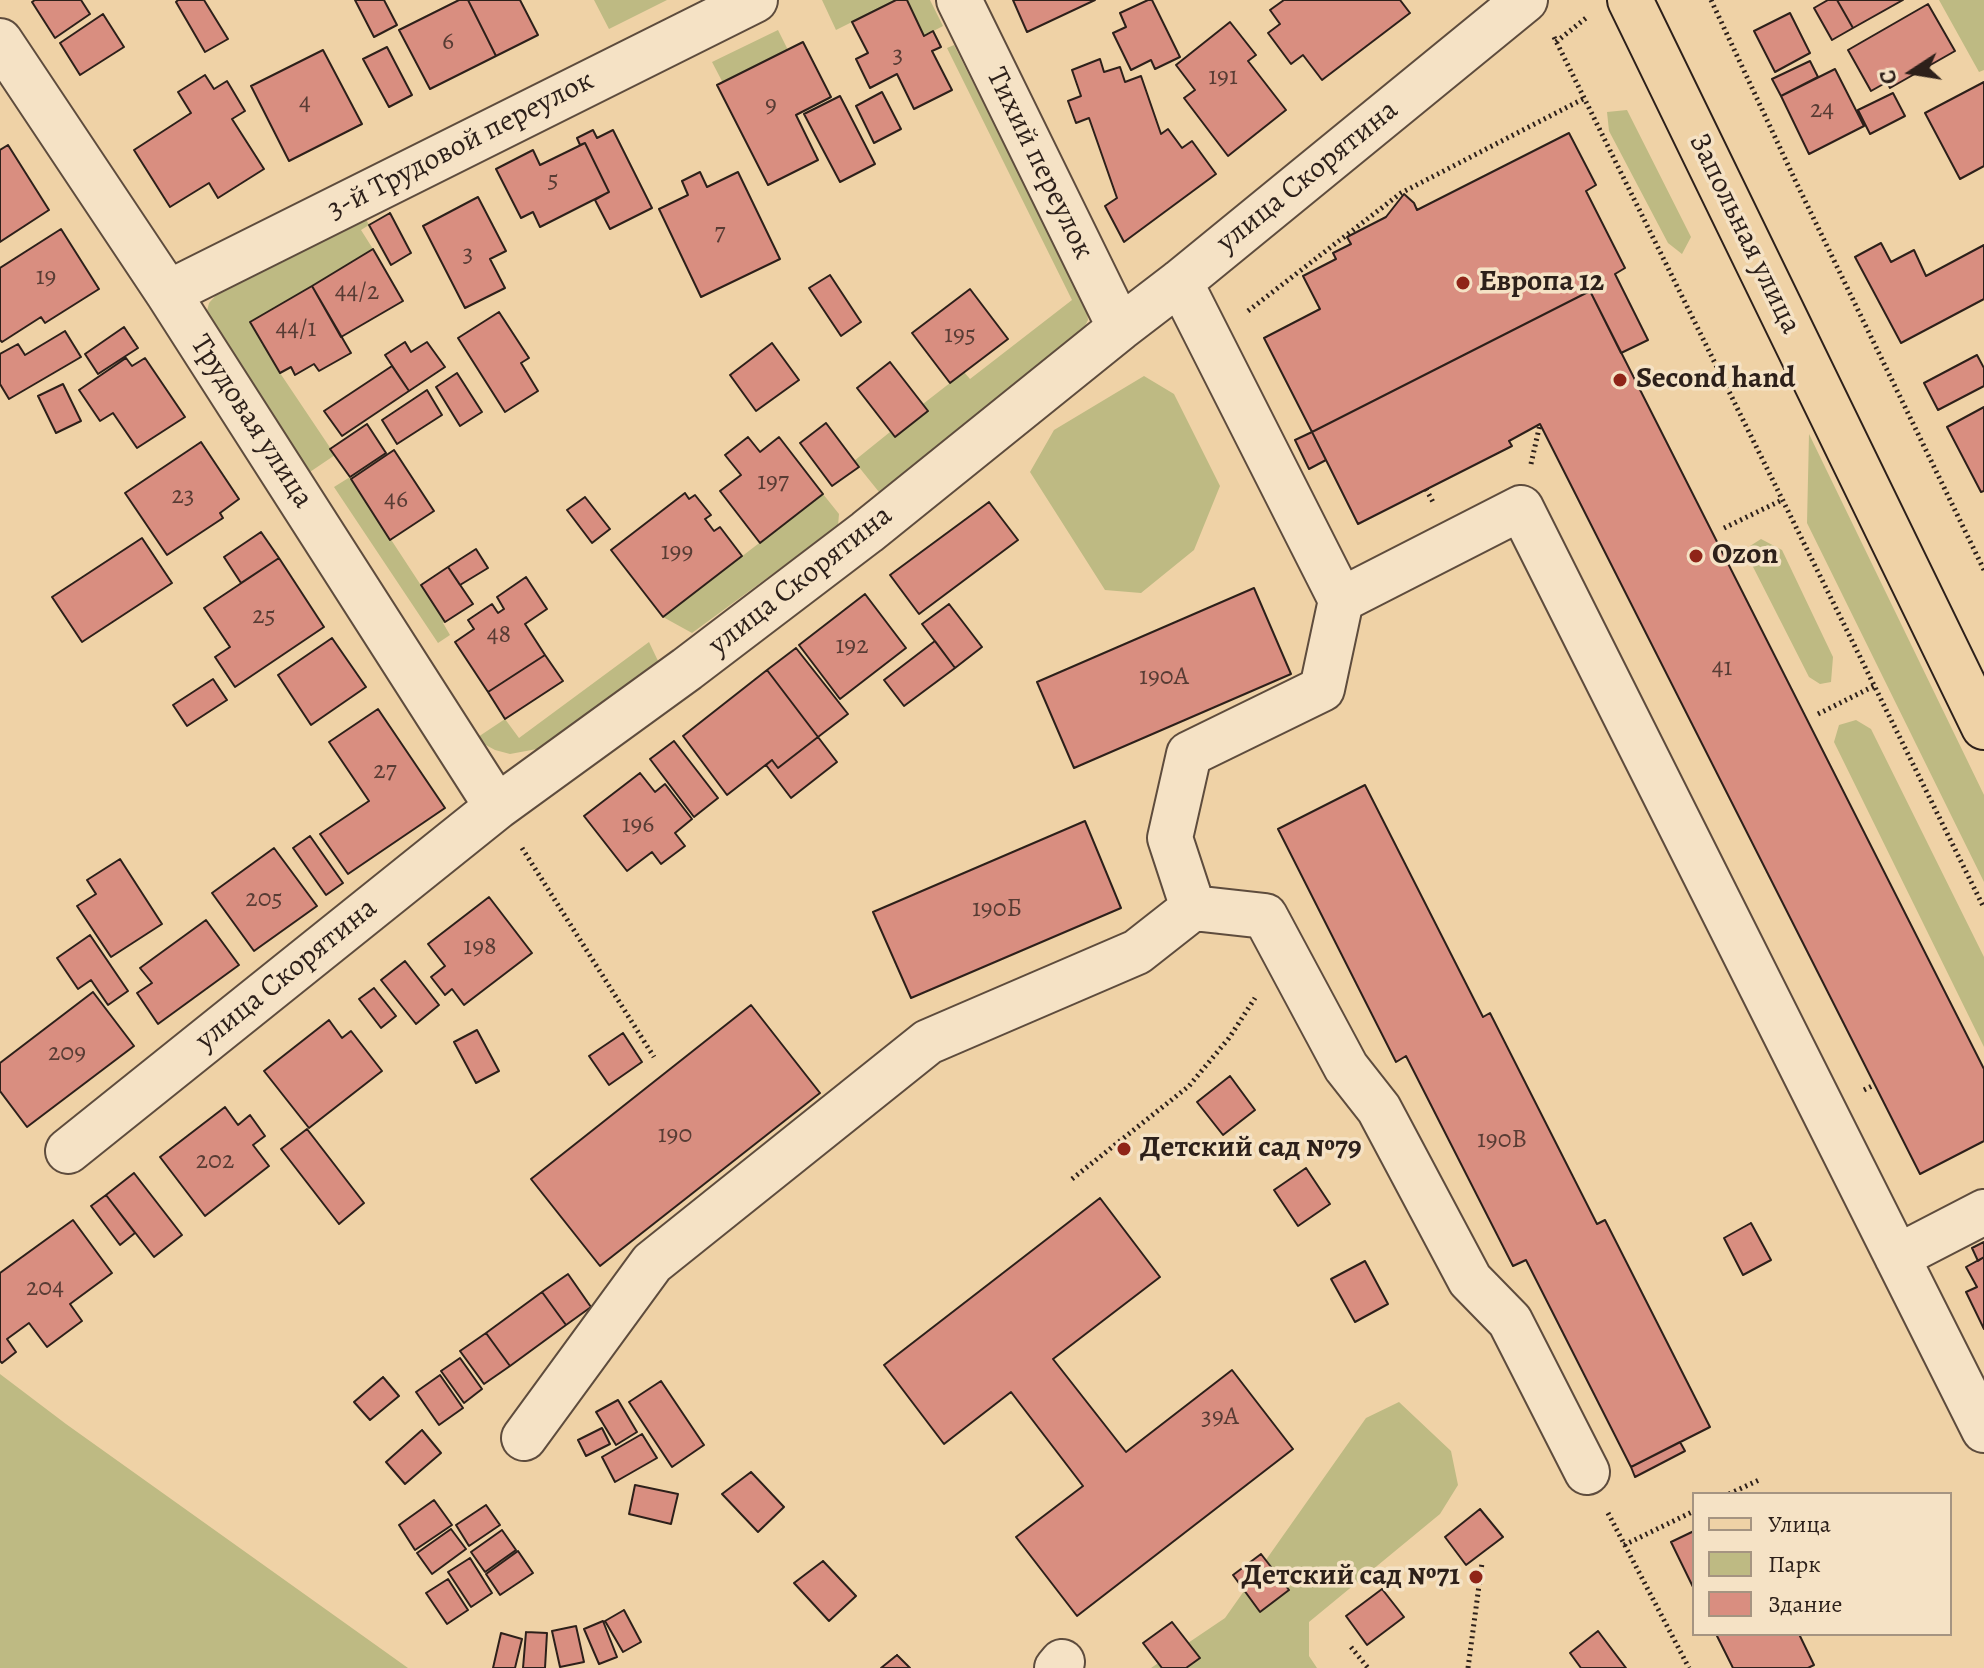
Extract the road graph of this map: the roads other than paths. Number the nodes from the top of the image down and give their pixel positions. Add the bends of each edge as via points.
1 (755, 0) edge
2 (959, 0) edge
3 (1630, 0) edge
4 (1538, 14) edge
5 (0, 41) edge
6 (1180, 282) junction
7 (168, 293) junction
8 (1120, 328) junction
9 (1341, 600) junction
10 (1984, 727) edge
11 (497, 807) junction
12 (1193, 908) junction
13 (68, 1151) dead end
14 (1984, 1212) edge
15 (1897, 1257) junction
16 (1984, 1430) edge
17 (524, 1438) dead end
18 (1587, 1472) road end

1 - 7 street, 3-й Трудовой переулок
2 - 8 street, Тихий переулок
3 - 10 main road, Запольная улица
4 - 6 street, улица Скорятина
5 - 7 street, Трудовая улица
6 - 8 street, улица Скорятина
6 - 9 street
7 - 11 street, Трудовая улица
8 - 11 street, улица Скорятина via 867,532
9 - 12 street via 1322,689 1189,754 1170,838
9 - 15 street via 1521,508
11 - 13 street, улица Скорятина
12 - 17 street via 1137,952 928,1042 652,1263
12 - 18 street via 1265,916 1346,1067 1379,1109 1470,1280 1510,1321
14 - 15 street
15 - 16 street

